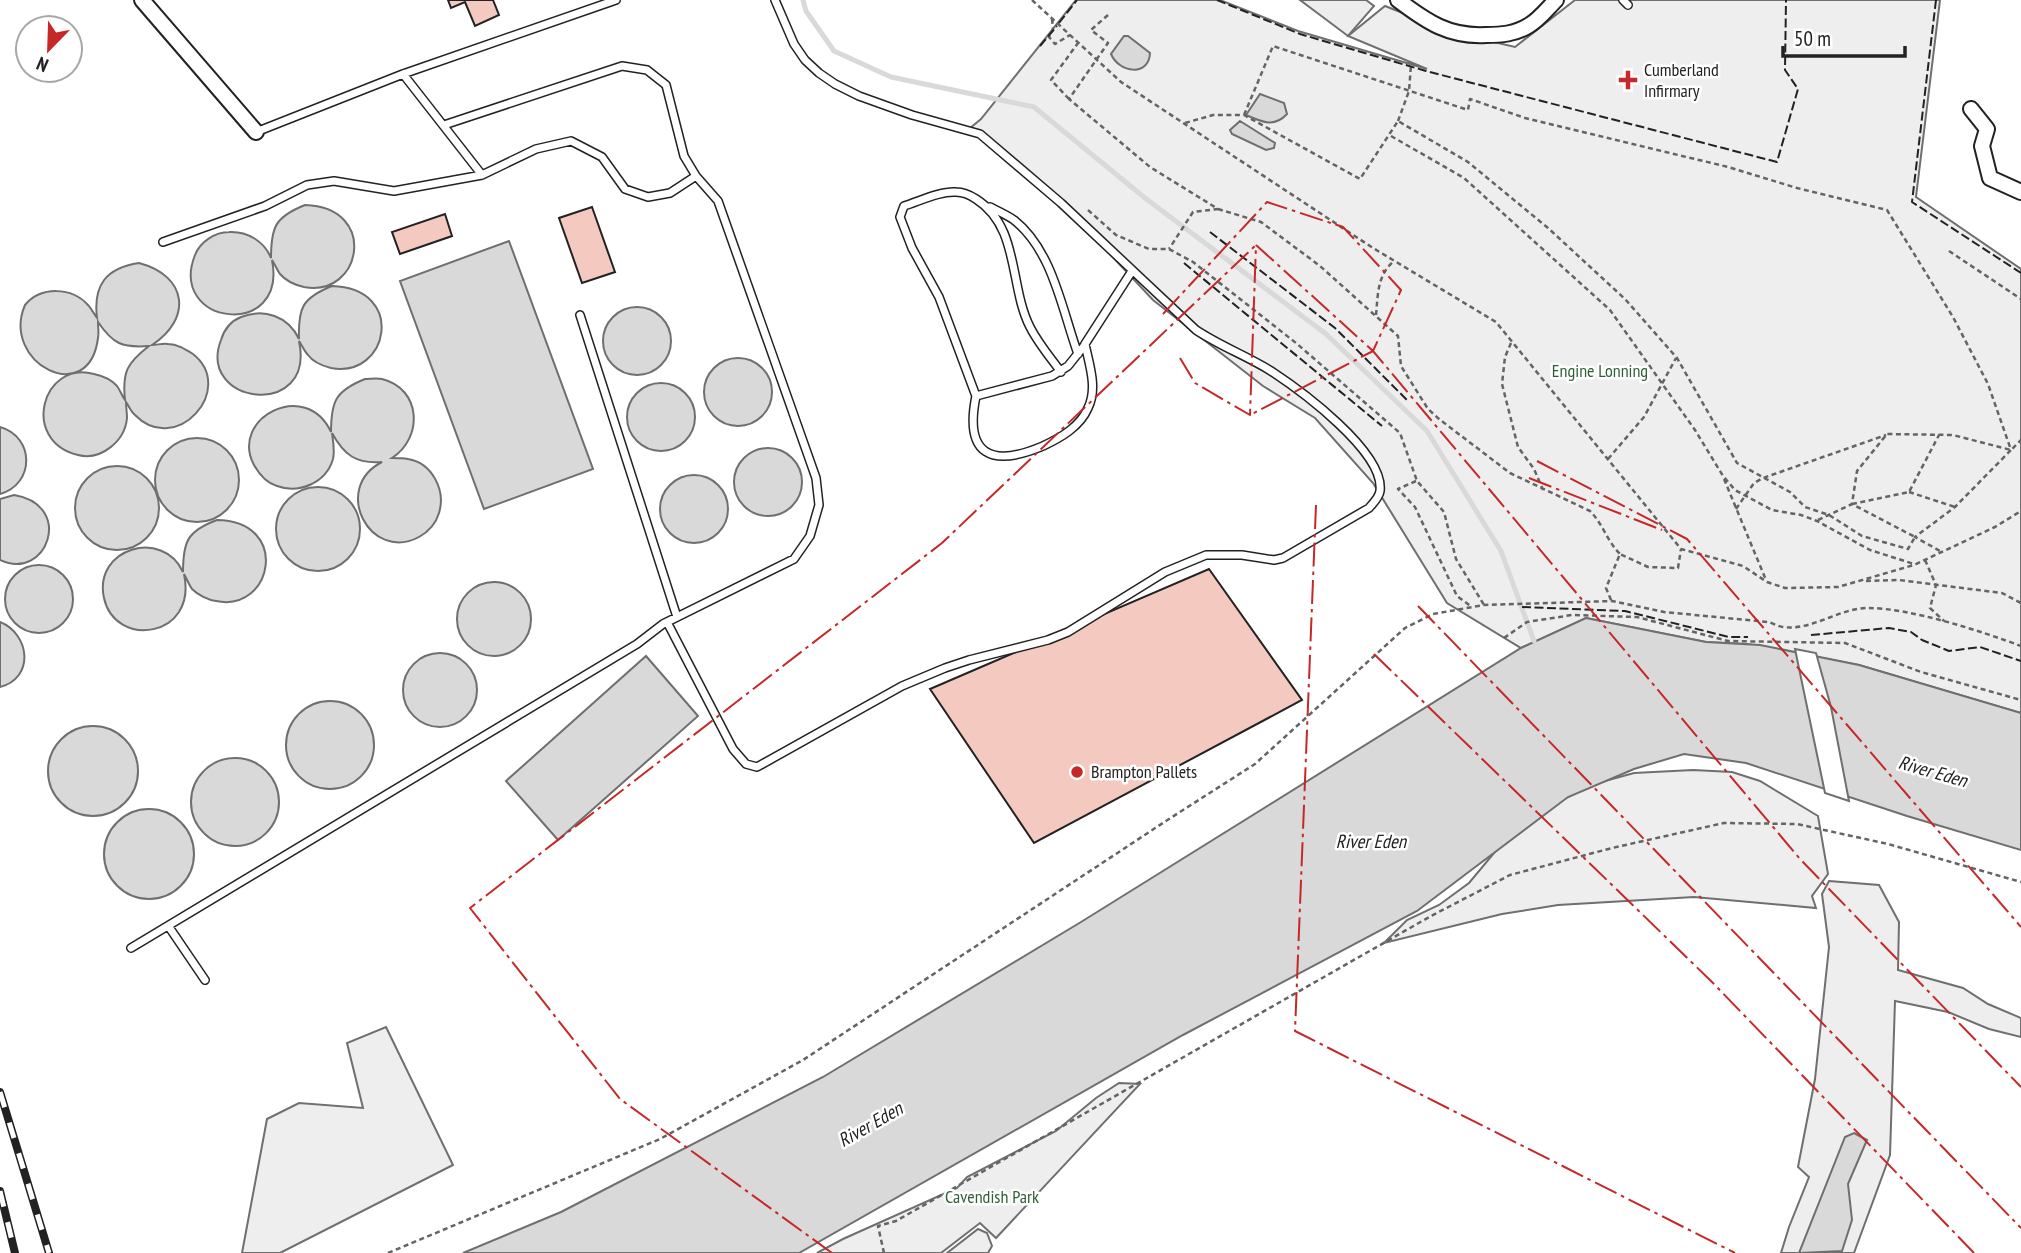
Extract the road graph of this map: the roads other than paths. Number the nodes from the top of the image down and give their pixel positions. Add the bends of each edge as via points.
1 (142, 0) edge
2 (615, 0) edge
3 (775, 0) edge
4 (1398, 0) edge
5 (1556, 0) edge
6 (403, 74) junction
7 (1971, 110) dead end
8 (444, 125) junction
9 (256, 132) joint
10 (482, 175) junction
11 (696, 176) junction
12 (2021, 192) edge
13 (983, 204) junction
14 (163, 242) dead end
15 (1132, 271) junction
16 (580, 316) dead end
17 (1085, 344) junction
18 (1078, 354) junction
19 (1061, 372) junction
20 (976, 396) junction
21 (677, 617) junction
22 (667, 622) junction
23 (169, 927) junction
24 (131, 948) dead end
25 (205, 980) dead end

1 - 9 street
2 - 6 lane
3 - 15 lane via 794,44 819,73 859,96 980,134 1061,202
4 - 5 street via 1427,20 1468,37 1515,32 1539,18
6 - 8 lane
6 - 9 lane
7 - 12 street via 1987,129 1982,146 1990,178
8 - 10 lane
8 - 11 lane via 622,66 647,70 666,85 684,156
10 - 11 lane via 536,149 571,141 602,157 625,189 648,197 670,193
10 - 14 lane via 394,191 334,181 307,185 265,206
11 - 21 lane via 718,201 816,478 818,505 810,536 794,559
13 - 18 lane via 1014,220 1042,255
13 - 19 lane via 1008,242 1029,325
13 - 20 lane via 967,194 944,193 904,206 900,217 939,297
15 - 17 lane
15 - 22 lane via 1196,330 1270,370 1321,406 1366,454 1381,490 1377,500 1283,558 1219,553 1166,572 1068,632 945,668 757,767 746,764 733,749
16 - 21 lane
17 - 18 lane
17 - 20 lane via 1092,381 1089,407 1080,422 1050,443 1021,455 989,453 973,433
18 - 19 lane
19 - 20 lane
21 - 22 lane
22 - 23 lane via 626,652
23 - 24 lane
23 - 25 lane

